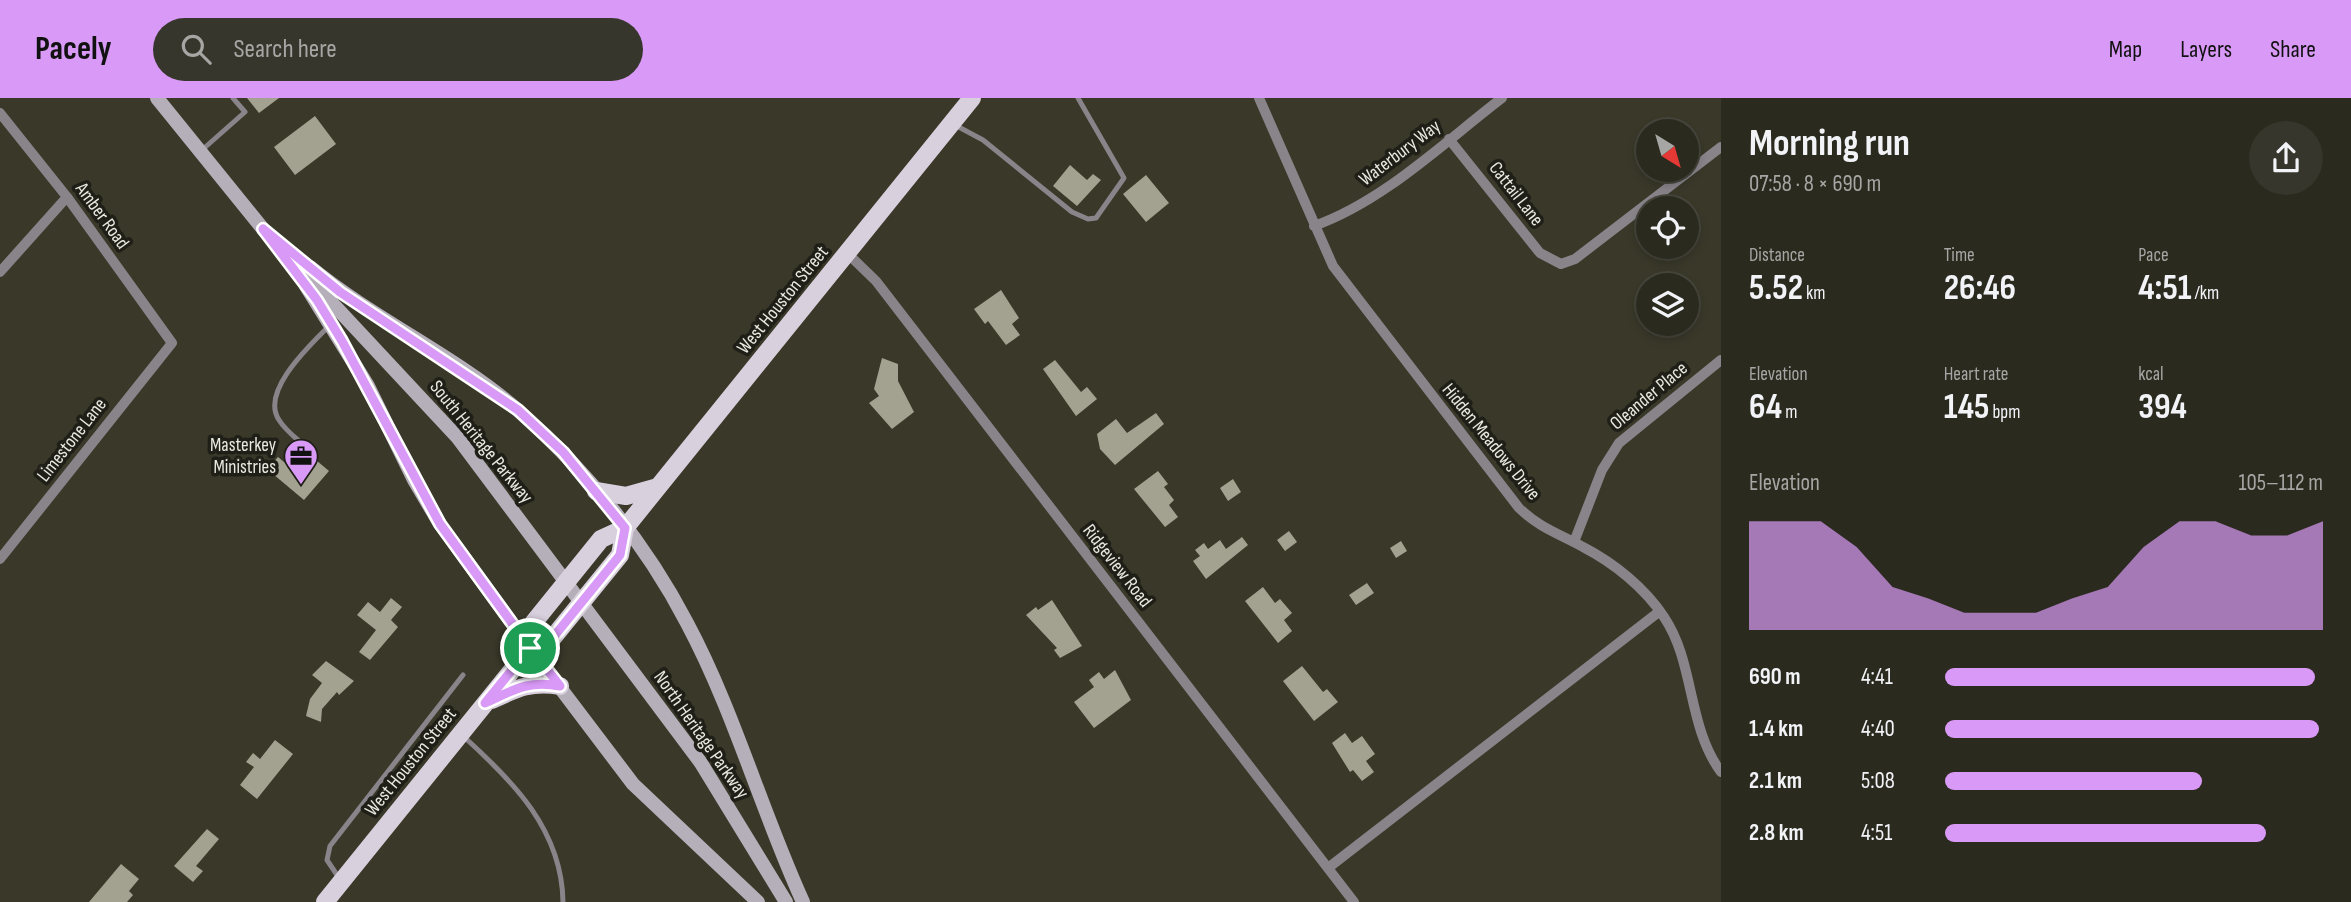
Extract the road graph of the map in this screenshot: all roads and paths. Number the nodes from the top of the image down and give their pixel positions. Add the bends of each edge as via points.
1 (233, 98) edge
2 (972, 98) edge
3 (1078, 98) edge
4 (1259, 98) edge
5 (1502, 98) edge
6 (164, 100) edge
7 (0, 113) edge
8 (952, 123) junction
9 (1449, 139) junction
10 (1721, 147) edge
11 (200, 152) junction
12 (67, 197) junction
13 (1314, 226) junction
14 (263, 229) junction
15 (848, 254) junction
16 (0, 272) edge
17 (341, 311) junction
18 (331, 324) junction
19 (172, 343) joint
20 (1721, 360) edge
21 (299, 441) dead end
22 (658, 487) junction
23 (596, 491) junction
24 (625, 528) junction
25 (1574, 542) junction
26 (0, 559) edge
27 (576, 595) joint
28 (1660, 611) junction
29 (530, 648) junction
30 (463, 675) dead end
31 (560, 686) junction
32 (485, 703) junction
33 (460, 734) junction
34 (1721, 772) edge
35 (1328, 868) junction
36 (342, 881) junction
37 (324, 902) edge
38 (563, 902) edge
39 (758, 902) edge
40 (786, 902) edge
41 (803, 902) edge
42 (1354, 902) edge

1 - 11 lane via 245,112
2 - 8 main road, West Houston Street
3 - 8 lane via 1124,178 1096,218 1072,212 983,140
4 - 13 street, Hidden Meadows Drive
5 - 9 street, Waterbury Way
6 - 11 main road, South Heritage Parkway
7 - 12 street, Amber Road
8 - 15 main road, West Houston Street
9 - 10 street, Cattail Lane via 1540,253 1561,264 1575,259
9 - 13 street, Waterbury Way via 1371,197
11 - 14 main road, South Heritage Parkway
12 - 16 street
12 - 19 street, Amber Road
13 - 25 street, Hidden Meadows Drive via 1333,266 1519,508 1549,532
14 - 17 main road, South Heritage Parkway
14 - 18 main road
14 - 23 main road via 340,292 518,410
15 - 22 main road, West Houston Street
15 - 35 street, Ridgeview Road via 876,281
17 - 18 lane
17 - 27 main road, South Heritage Parkway via 458,438
18 - 21 lane via 288,372 274,402 278,419
18 - 29 main road via 440,524
19 - 26 street, Limestone Lane
20 - 25 street, Oleander Place via 1619,443 1601,470
22 - 23 main road via 626,496
22 - 24 main road, West Houston Street
23 - 24 main road
24 - 29 main road, West Houston Street via 601,539 534,622
24 - 29 main road, West Houston Street via 620,555 551,640
24 - 41 main road via 687,622
25 - 28 street, Hidden Meadows Drive via 1632,581
27 - 40 main road, North Heritage Parkway via 701,764
28 - 34 street, Hidden Meadows Drive via 1679,651 1701,739
28 - 35 street
29 - 31 main road
29 - 32 main road, West Houston Street
30 - 36 lane via 330,846 327,860
31 - 32 main road via 525,684
31 - 39 main road via 633,784
32 - 33 main road, West Houston Street
33 - 36 main road, West Houston Street
33 - 38 lane via 507,776 541,821 558,868
35 - 42 street, Ridgeview Road
36 - 37 main road, West Houston Street

